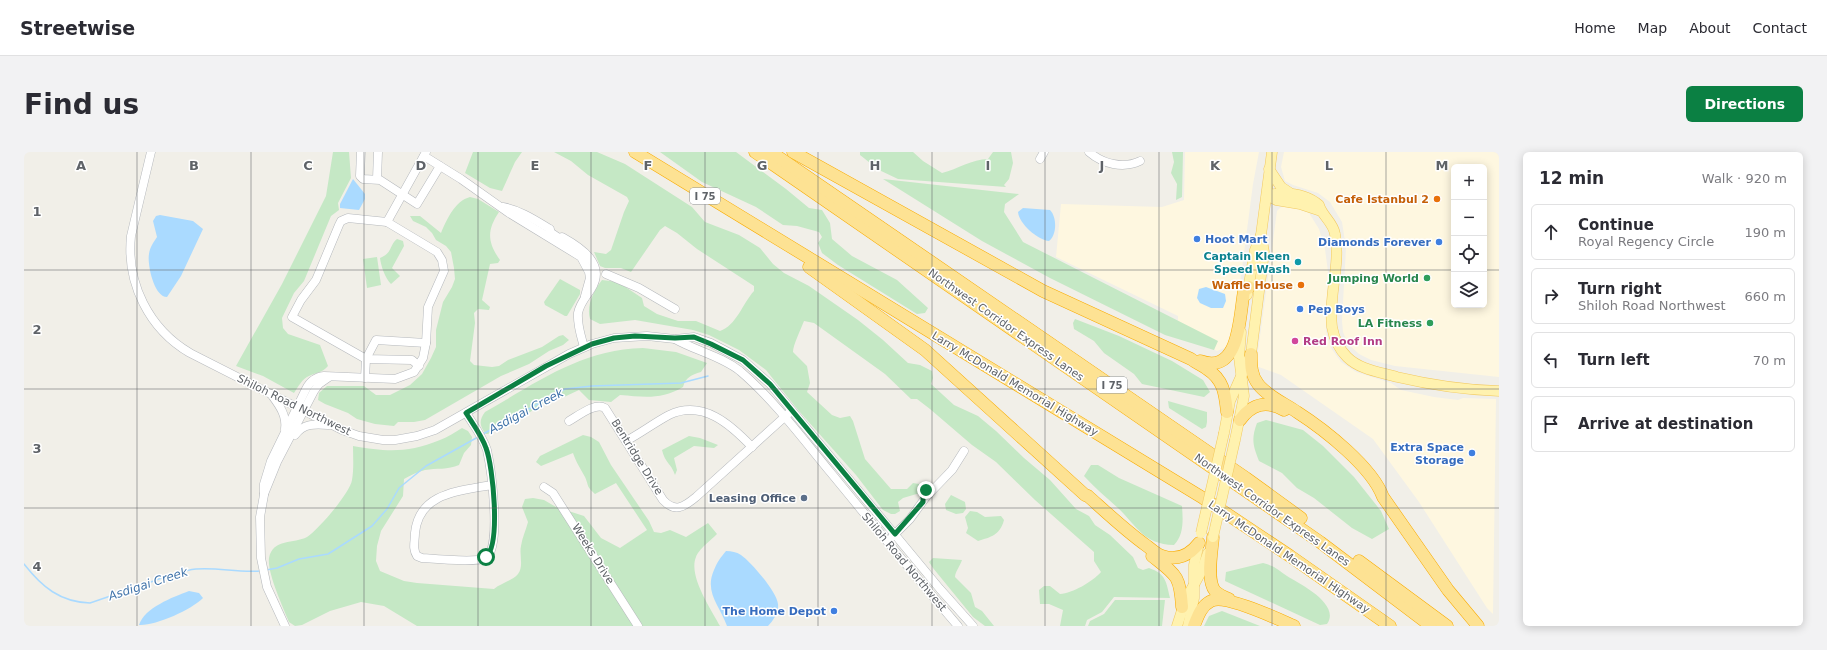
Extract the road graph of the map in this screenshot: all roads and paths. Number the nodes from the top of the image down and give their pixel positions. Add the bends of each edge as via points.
1 (152, 152) edge
2 (361, 152) edge
3 (378, 152) edge
4 (634, 152) edge
5 (755, 152) edge
6 (771, 152) edge
7 (793, 152) edge
8 (1089, 152) edge
9 (1272, 152) edge
10 (425, 154) edge
11 (1140, 161) dead end
12 (440, 166) junction
13 (1269, 169) junction
14 (377, 179) junction
15 (402, 194) junction
16 (1294, 194) junction
17 (1267, 195) junction
18 (501, 206) junction
19 (1321, 211) junction
20 (387, 222) junction
21 (1261, 235) junction
22 (776, 239) junction
23 (1249, 286) junction
24 (639, 288) dead end
25 (585, 296) junction
26 (675, 309) dead end
27 (675, 338) junction
28 (426, 343) junction
29 (584, 347) junction
30 (1251, 354) junction
31 (366, 359) junction
32 (1191, 359) junction
33 (419, 366) junction
34 (1241, 376) junction
35 (365, 378) junction
36 (1499, 391) edge
37 (271, 394) junction
38 (300, 409) junction
39 (792, 410) junction
40 (1227, 412) junction
41 (466, 413) junction
42 (785, 417) junction
43 (1240, 420) junction
44 (569, 421) dead end
45 (332, 425) junction
46 (284, 437) junction
47 (626, 441) junction
48 (752, 447) junction
49 (964, 451) dead end
50 (278, 462) junction
51 (491, 485) junction
52 (544, 487) dead end
53 (1085, 495) junction
54 (264, 496) junction
55 (1383, 497) junction
56 (895, 534) junction
57 (1213, 537) junction
58 (1200, 538) junction
59 (886, 541) junction
60 (1194, 584) junction
61 (1234, 602) junction
62 (1182, 607) junction
63 (285, 626) edge
64 (638, 626) edge
65 (958, 626) edge
66 (973, 626) edge
67 (1177, 626) edge
68 (1188, 626) edge
69 (1194, 626) edge
70 (1294, 626) edge
71 (1390, 626) edge
72 (1431, 626) edge
73 (1447, 626) edge
74 (1478, 626) edge

1 - 37 street, Shiloh Road Northwest via 135,216 130,247 133,276 142,302 153,320 178,345
2 - 14 street via 360,176 363,179
3 - 14 street
4 - 22 highway, Larry McDonald Memorial Highway / I 75
5 - 72 highway, Northwest Corridor Express Lanes via 1314,538
6 - 73 highway, I 75 via 1246,478
7 - 32 highway via 1043,291
8 - 11 street via 1110,164 1127,165
9 - 13 main road
10 - 12 street
10 - 15 street
12 - 15 street via 417,204
12 - 18 street
13 - 16 main road via 1281,187
13 - 17 main road
14 - 15 street
15 - 20 street
16 - 17 main road via 1279,192
16 - 19 main road via 1315,201 1320,205
17 - 19 main road via 1276,200
17 - 21 main road
18 - 25 street via 581,257 590,278
18 - 25 street via 512,208 550,229 550,232 559,238 562,237 582,248 592,260 595,281
19 - 36 main road via 1331,223 1336,240 1332,327 1337,344 1347,357 1367,369 1425,383 1452,388
20 - 28 street via 433,249 442,260 444,271 428,307
20 - 31 street via 348,218 341,221 316,280 292,317
21 - 23 main road via 1255,250
21 - 30 main road via 1264,252
22 - 53 highway via 813,271 924,350
22 - 71 highway, Larry McDonald Memorial Highway / I 75 via 1203,498
23 - 32 highway via 1244,292 1235,340 1229,356 1222,362 1213,364
23 - 34 main road via 1239,357
24 - 26 street
25 - 29 street via 578,319
27 - 29 street, Shiloh Road Northwest via 635,336 606,340
27 - 39 street, Shiloh Road Northwest via 694,337 743,360 770,384
27 - 42 street, Shiloh Road Northwest via 727,362
28 - 31 street via 376,340
28 - 33 street via 424,358
29 - 41 street, Shiloh Road Northwest
30 - 34 main road
30 - 55 highway via 1252,372 1258,384 1333,439 1366,470
31 - 33 street via 412,360
31 - 35 street
32 - 40 highway via 1220,380 1225,391
33 - 35 street via 414,372 402,378
34 - 40 main road
34 - 43 main road via 1244,396
35 - 38 street via 320,376 312,380
37 - 38 street, Shiloh Road Northwest
37 - 46 street via 285,418
38 - 45 street, Shiloh Road Northwest
38 - 46 street
38 - 50 street
39 - 42 street, Bentridge Drive
39 - 56 street, Shiloh Road Northwest
40 - 58 main road, bridge
41 - 45 street, Shiloh Road Northwest via 426,434 395,440 359,436
41 - 51 street via 487,449
42 - 48 street, Bentridge Drive
42 - 59 street, Shiloh Road Northwest
43 - 55 highway via 1250,408 1260,404 1271,404 1281,409 1331,445 1375,492
43 - 57 main road, bridge
44 - 47 street, Bentridge Drive via 602,406 608,410
45 - 50 street via 310,425 299,429
46 - 54 street via 267,472
47 - 48 street via 670,415 690,411 718,417 734,428
47 - 48 street, Bentridge Drive via 663,500 675,508 687,504
49 - 56 street via 952,470 939,483 930,500 923,502
50 - 54 street
51 - 51 street via 495,519 490,554 477,560 416,556 413,547 416,527 431,501 440,496
52 - 64 street, Weeks Drive via 553,493
53 - 58 highway via 1160,556 1181,557 1194,550
53 - 62 highway via 1086,500 1099,512 1173,573 1180,583
54 - 63 street via 260,517 261,558 270,594
55 - 74 highway via 1438,576
56 - 59 street
56 - 66 street, Shiloh Road Northwest
57 - 60 main road via 1204,566
57 - 61 highway via 1210,573 1212,585 1215,590
58 - 60 main road via 1194,565
59 - 65 street, Shiloh Road Northwest
60 - 62 main road
60 - 68 main road
61 - 69 highway via 1211,601 1203,606
61 - 70 highway
62 - 67 main road

